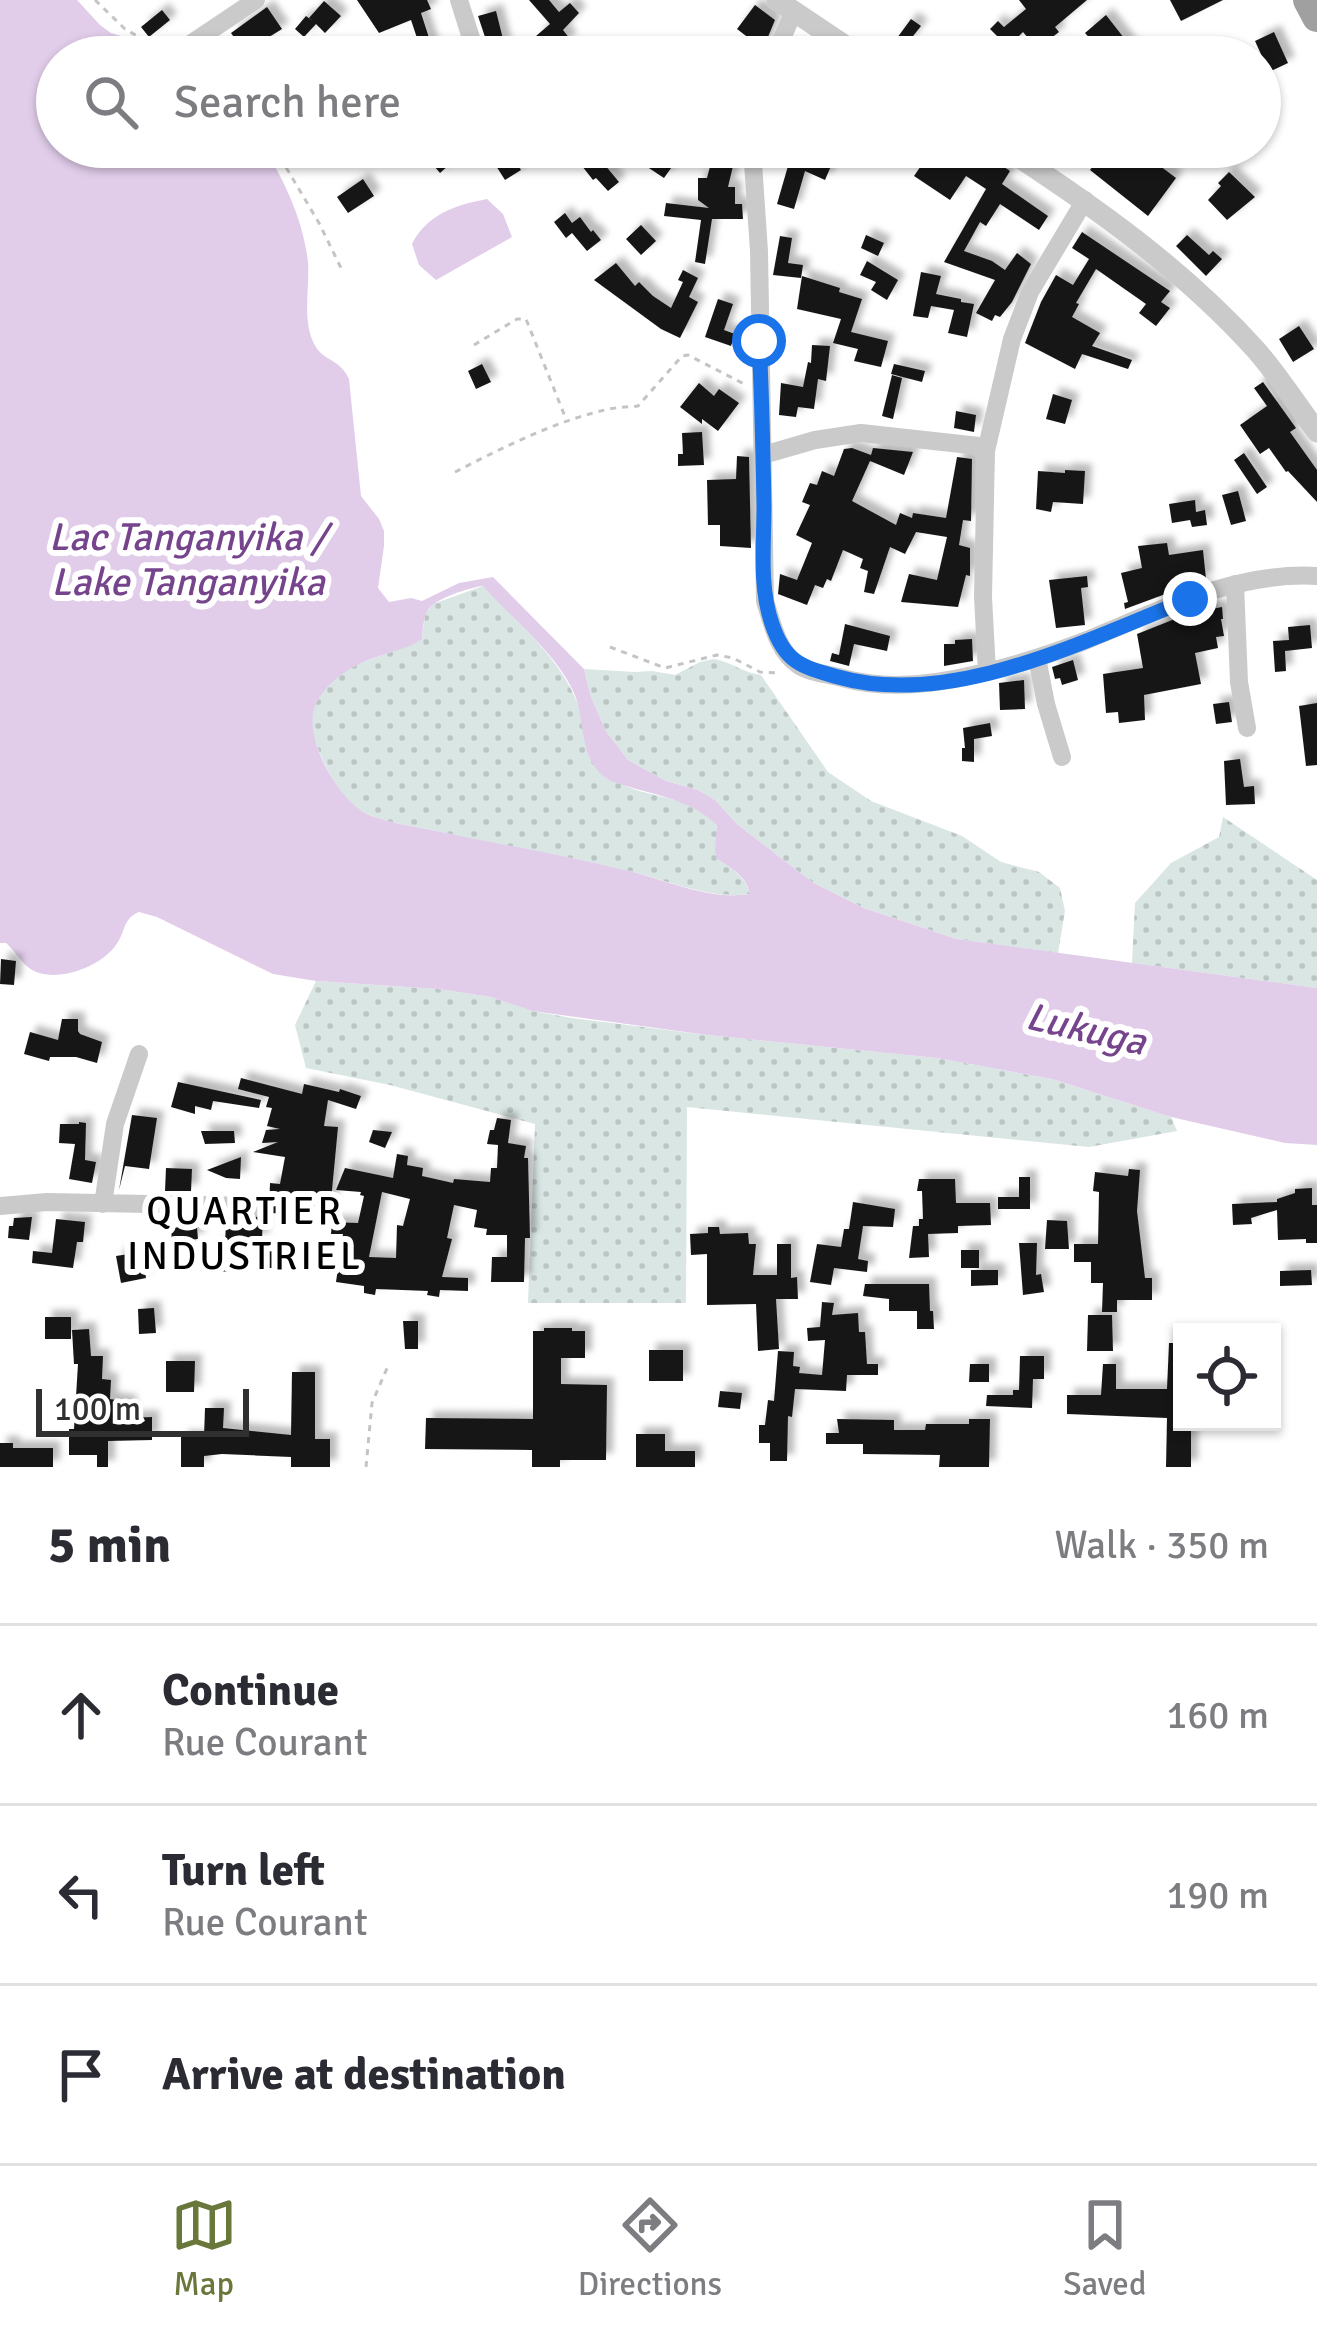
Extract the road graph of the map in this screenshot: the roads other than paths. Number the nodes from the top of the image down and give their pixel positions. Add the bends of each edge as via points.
1 (256, 0) edge
2 (459, 0) edge
3 (1308, 0) edge
4 (785, 7) edge
5 (1317, 17) edge
6 (202, 36) edge
7 (470, 36) edge
8 (830, 36) edge
9 (755, 168) edge
10 (1035, 168) edge
11 (1085, 200) junction
12 (1317, 432) edge
13 (986, 451) junction
14 (763, 455) junction
15 (1317, 576) edge
16 (1234, 584) junction
17 (1037, 658) junction
18 (987, 672) junction
19 (1247, 728) dead end
20 (1062, 757) dead end
21 (139, 1054) dead end
22 (103, 1204) junction
23 (0, 1206) edge
24 (251, 1206) dead end

1 - 6 street
2 - 7 street
3 - 5 highway
4 - 8 street
9 - 14 street
10 - 11 street
11 - 12 street via 1191,284 1258,353
11 - 13 street via 1030,292
13 - 14 street via 861,433
13 - 18 street
14 - 18 street via 765,601 799,666 916,686
15 - 16 street
16 - 17 street
16 - 19 street
17 - 18 street
17 - 20 street
21 - 22 street via 115,1124
22 - 23 street
22 - 24 street

